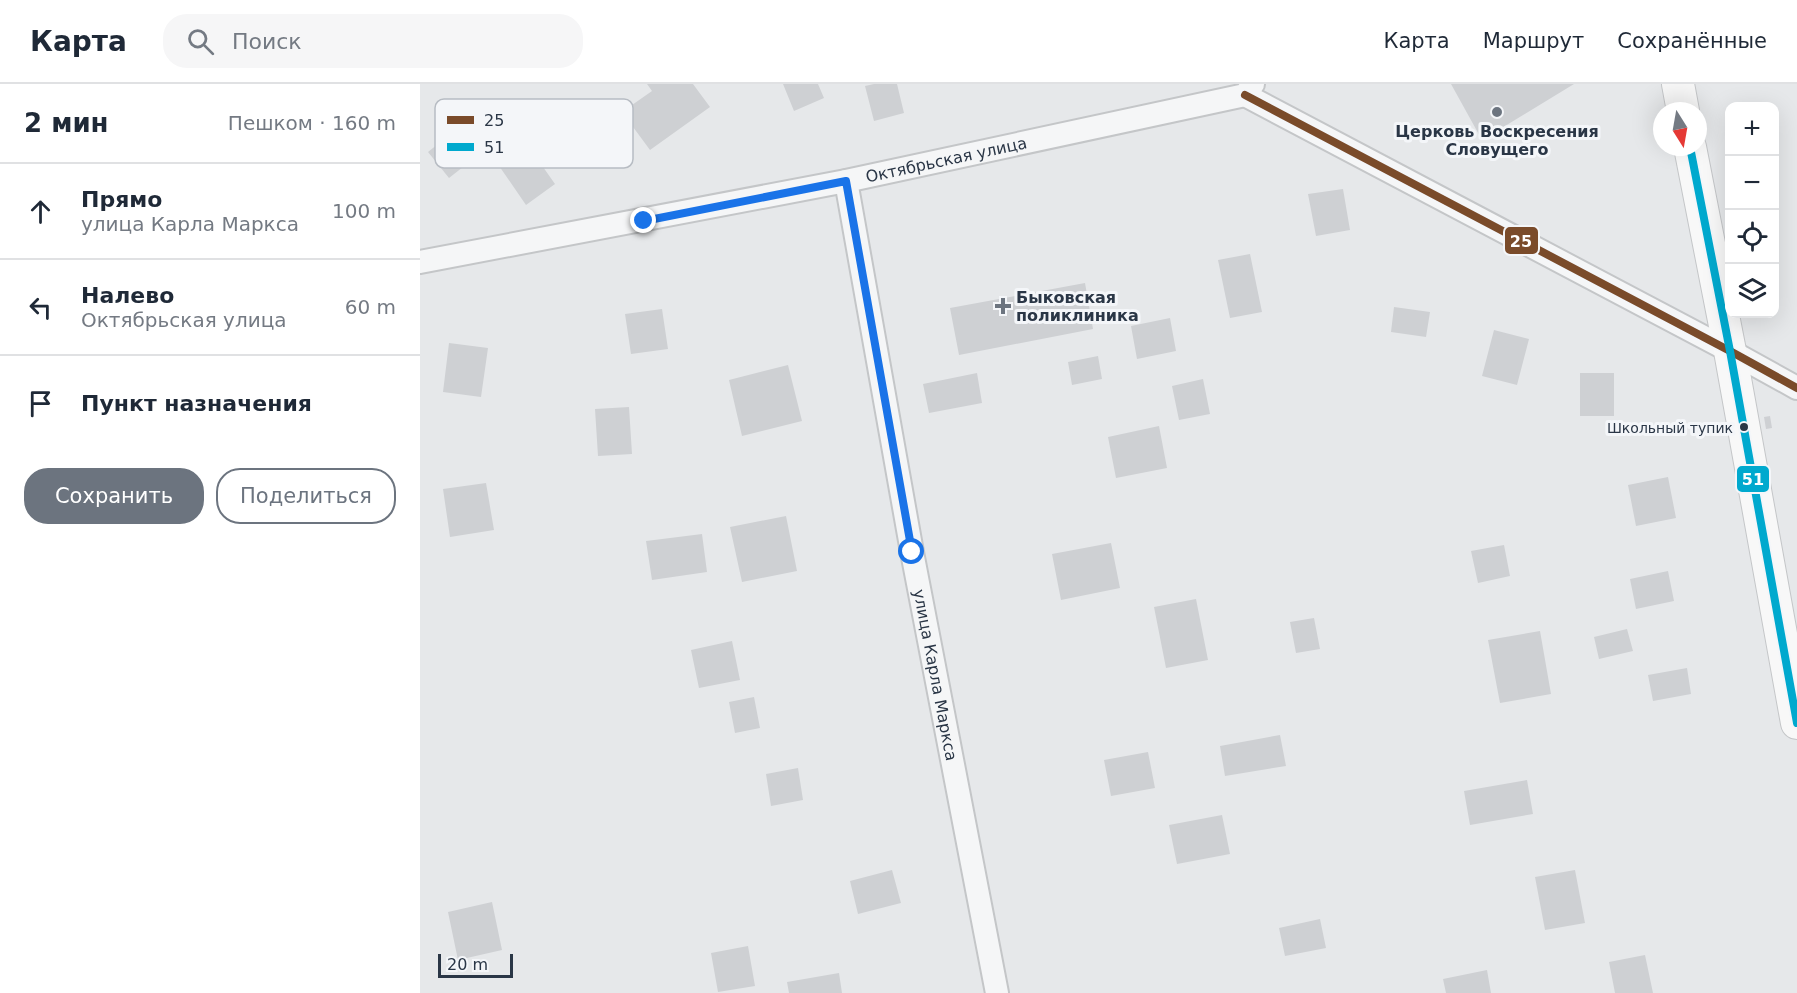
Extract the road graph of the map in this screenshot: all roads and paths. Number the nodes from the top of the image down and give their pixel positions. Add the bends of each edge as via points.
1 (1678, 84) edge
2 (1249, 89) edge
3 (1681, 102) edge
4 (1692, 156) edge
5 (846, 181) junction
6 (420, 262) edge
7 (1731, 351) junction
8 (1797, 388) edge
9 (1797, 723) edge
10 (997, 993) edge

1 - 3 main road
2 - 5 street, Октябрьская улица
2 - 7 street
4 - 7 main road
5 - 6 street, Октябрьская улица
5 - 10 street, улица Карла Маркса
7 - 8 street
7 - 9 main road

